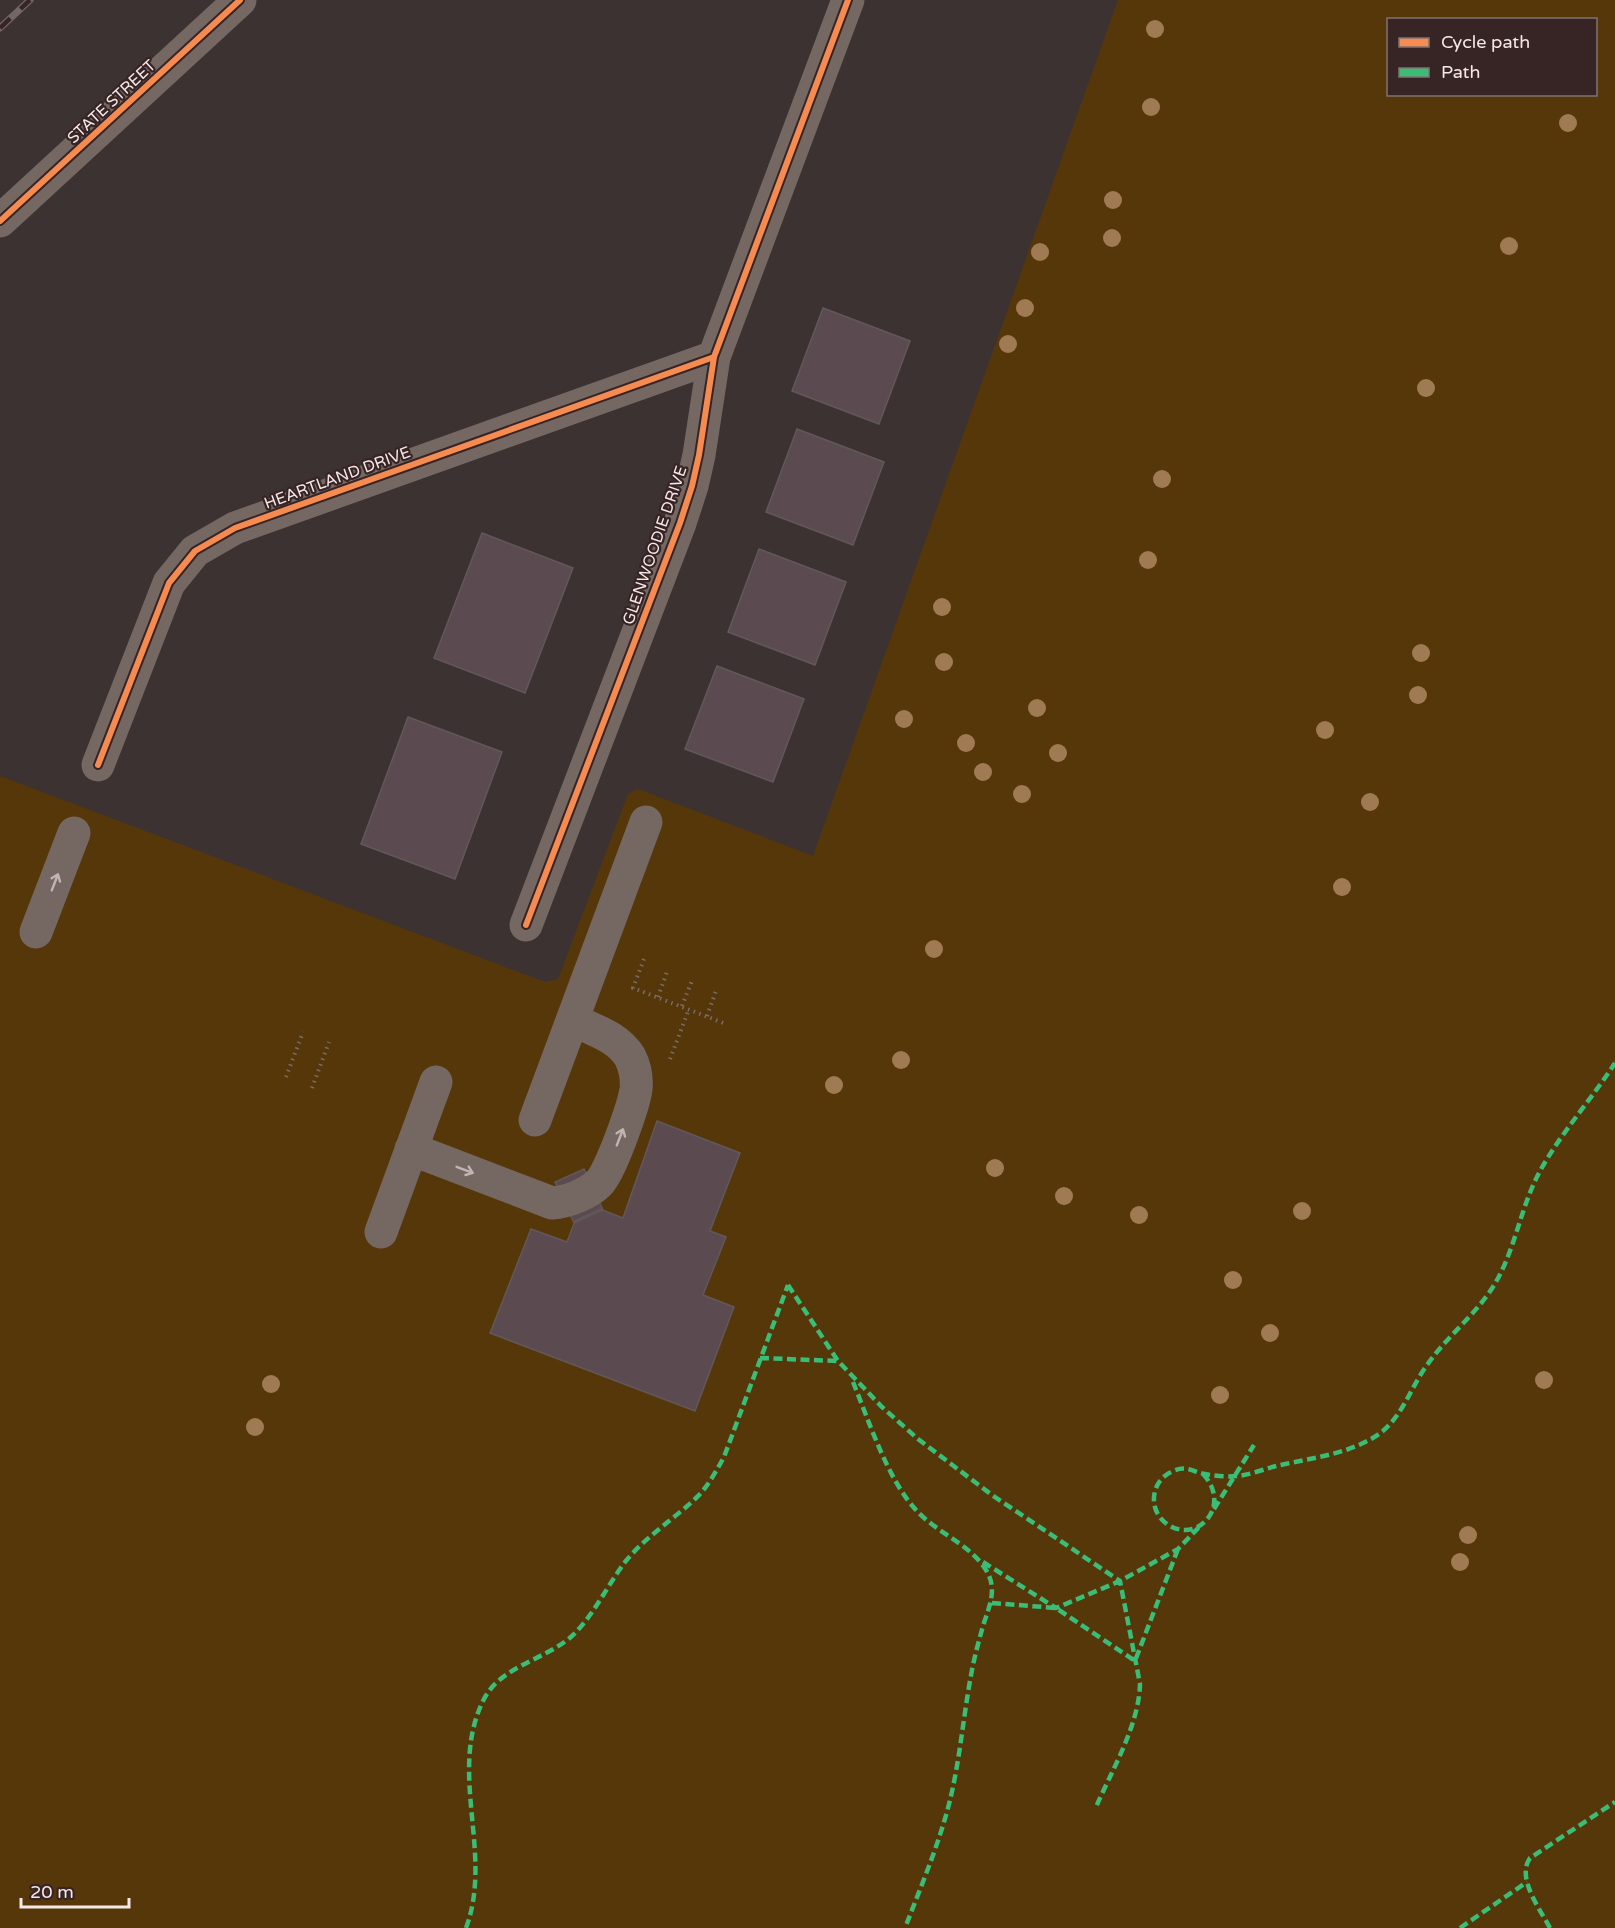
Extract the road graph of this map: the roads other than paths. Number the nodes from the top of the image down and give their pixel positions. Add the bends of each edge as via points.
1 (240, 0) edge
2 (848, 0) edge
3 (0, 221) edge
4 (714, 357) junction
5 (98, 765) dead end
6 (646, 822) dead end
7 (74, 833) dead end
8 (526, 925) dead end
9 (36, 932) dead end
10 (573, 1020) junction
11 (435, 1082) dead end
12 (534, 1120) dead end
13 (411, 1149) junction
14 (381, 1232) dead end

1 - 3 street, STATE STREET
2 - 4 street, GLENWOODIE DRIVE
4 - 5 street, HEARTLAND DRIVE via 235,528 195,551 169,583
4 - 8 street, GLENWOODIE DRIVE via 689,495
6 - 10 street
9 -> 7 street
10 - 12 street
13 -> 10 street via 552,1203 566,1201 598,1184 606,1174 633,1101 636,1073 622,1046
11 - 13 street
13 - 14 street

